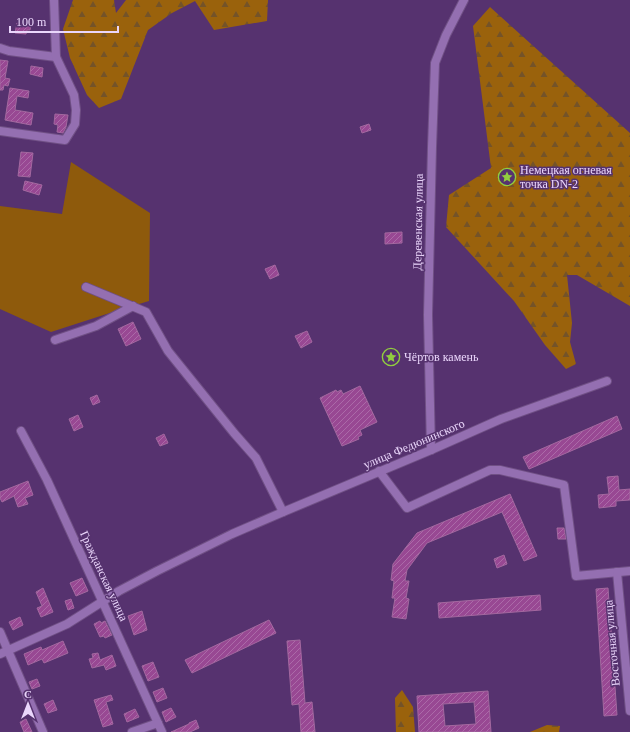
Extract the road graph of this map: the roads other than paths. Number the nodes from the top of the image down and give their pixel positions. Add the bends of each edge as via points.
1 (54, 0) edge
2 (464, 0) edge
3 (0, 48) edge
4 (56, 57) junction
5 (0, 130) edge
6 (86, 287) dead end
7 (133, 306) junction
8 (55, 340) dead end
9 (607, 381) dead end
10 (21, 431) dead end
11 (431, 450) junction
12 (379, 471) junction
13 (283, 512) junction
14 (630, 571) edge
15 (617, 572) junction
16 (102, 601) junction
17 (0, 632) edge
18 (8, 650) junction
19 (0, 654) edge
20 (630, 711) edge
21 (158, 723) junction
22 (43, 732) edge
23 (132, 732) edge
24 (162, 732) edge

1 - 4 street
2 - 11 street, Деревенская улица via 435,63 428,315
3 - 4 street
4 - 5 street via 74,95 76,110 75,124 65,140
6 - 7 street
7 - 8 street via 96,326
7 - 13 street via 146,312 168,351 256,458
9 - 11 street, улица Федюнинского via 501,419
10 - 16 street, Гражданская улица via 47,480
11 - 12 street, улица Федюнинского
12 - 13 street, улица Федюнинского
12 - 15 street via 407,508 490,470 564,485 576,576
13 - 16 street, улица Федюнинского via 232,534
14 - 15 street
15 - 20 street, Восточная улица
16 - 18 street, улица Федюнинского via 67,624
16 - 21 street, Гражданская улица
17 - 18 street
18 - 19 street, улица Федюнинского
18 - 22 street
21 - 23 street
21 - 24 street, Гражданская улица

